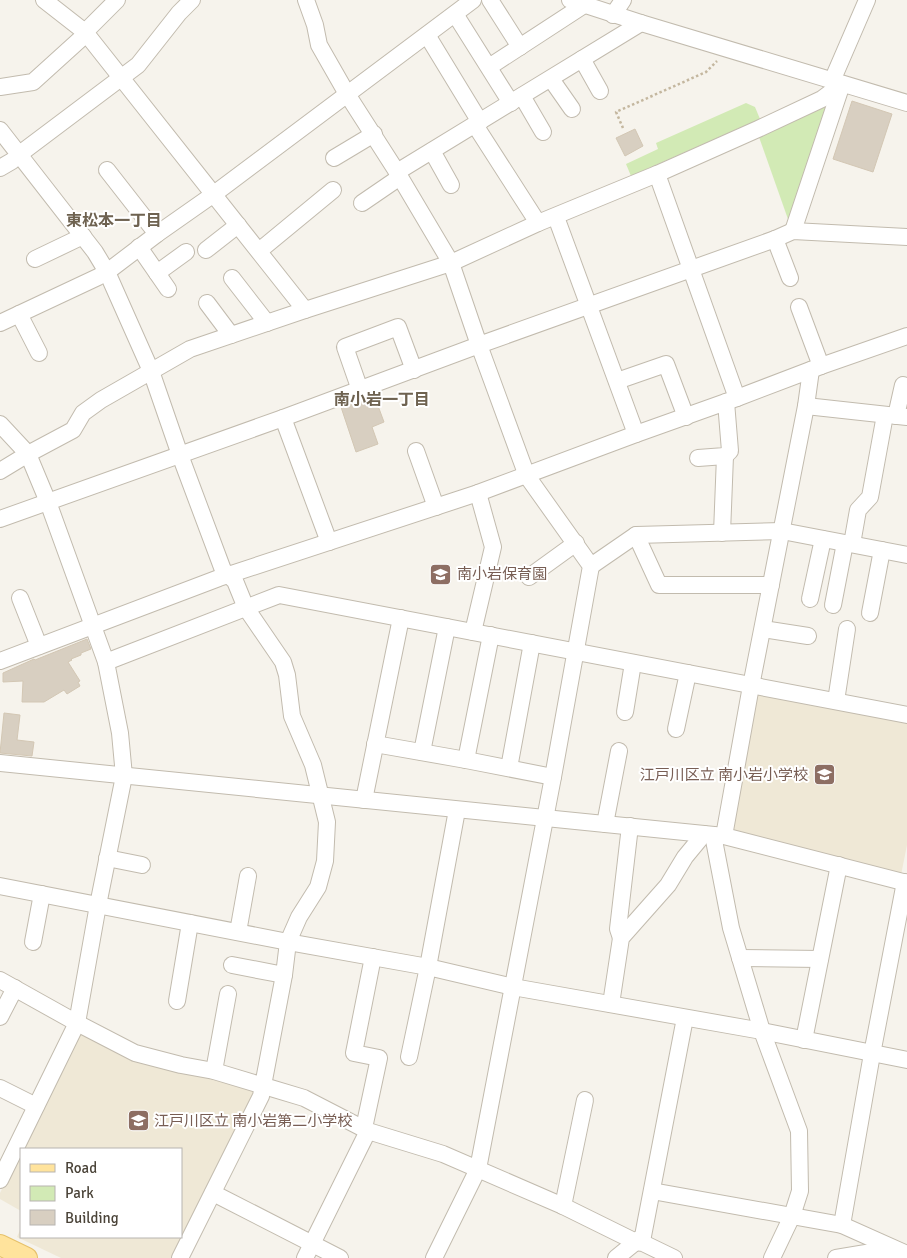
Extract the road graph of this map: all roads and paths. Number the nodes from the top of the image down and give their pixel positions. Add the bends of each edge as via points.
1 (44, 0) edge
2 (117, 0) edge
3 (192, 0) edge
4 (306, 0) edge
5 (473, 0) edge
6 (490, 0) edge
7 (623, 0) edge
8 (867, 0) edge
9 (580, 2) edge
10 (455, 14) junction
11 (613, 15) junction
12 (641, 23) junction
13 (85, 33) junction
14 (427, 35) junction
15 (520, 47) junction
16 (720, 57) dead end
17 (582, 59) junction
18 (489, 67) junction
19 (120, 77) junction
20 (550, 79) junction
21 (837, 82) junction
22 (0, 87) edge
23 (600, 90) dead end
24 (347, 94) junction
25 (516, 100) junction
26 (907, 104) edge
27 (572, 110) dead end
28 (477, 124) junction
29 (623, 128) dead end
30 (0, 130) edge
31 (542, 132) dead end
32 (374, 134) junction
33 (432, 151) junction
34 (19, 154) junction
35 (334, 158) dead end
36 (0, 168) edge
37 (107, 170) dead end
38 (399, 174) junction
39 (657, 174) junction
40 (452, 185) dead end
41 (333, 190) dead end
42 (214, 194) junction
43 (362, 203) dead end
44 (556, 217) junction
45 (538, 223) junction
46 (238, 226) junction
47 (793, 231) junction
48 (156, 234) junction
49 (83, 236) junction
50 (907, 237) edge
51 (774, 239) junction
52 (139, 247) junction
53 (206, 250) dead end
54 (186, 252) dead end
55 (259, 252) junction
56 (35, 259) dead end
57 (451, 263) junction
58 (692, 269) junction
59 (107, 272) junction
60 (158, 273) junction
61 (232, 278) dead end
62 (790, 278) dead end
63 (168, 289) dead end
64 (207, 302) dead end
65 (589, 306) junction
66 (799, 307) dead end
67 (305, 310) junction
68 (19, 314) junction
69 (0, 323) edge
70 (267, 323) junction
71 (231, 335) junction
72 (907, 336) edge
73 (479, 345) junction
74 (39, 353) dead end
75 (816, 368) junction
76 (414, 370) junction
77 (151, 371) junction
78 (617, 381) junction
79 (903, 385) dead end
80 (360, 390) junction
81 (732, 400) junction
82 (806, 406) junction
83 (896, 416) edge
84 (686, 417) junction
85 (283, 418) junction
86 (0, 424) edge
87 (636, 434) junction
88 (416, 451) dead end
89 (28, 454) junction
90 (180, 454) junction
91 (726, 456) junction
92 (698, 458) dead end
93 (0, 471) edge
94 (527, 476) junction
95 (478, 493) junction
96 (48, 502) junction
97 (436, 507) junction
98 (0, 519) edge
99 (782, 530) junction
100 (722, 533) junction
101 (636, 535) junction
102 (823, 539) junction
103 (329, 542) junction
104 (576, 543) junction
105 (848, 544) junction
106 (882, 550) junction
107 (907, 555) edge
108 (591, 566) junction
109 (229, 574) junction
110 (529, 577) dead end
111 (771, 585) junction
112 (20, 598) dead end
113 (810, 599) dead end
114 (833, 606) dead end
115 (246, 608) junction
116 (870, 613) dead end
117 (401, 618) junction
118 (92, 626) junction
119 (447, 627) junction
120 (762, 629) junction
121 (847, 629) dead end
122 (473, 632) junction
123 (491, 635) junction
124 (808, 636) dead end
125 (532, 643) junction
126 (39, 646) junction
127 (576, 651) junction
128 (0, 661) edge
129 (106, 662) junction
130 (633, 663) junction
131 (688, 673) junction
132 (751, 686) junction
133 (836, 701) junction
134 (625, 712) dead end
135 (907, 715) edge
136 (676, 729) dead end
137 (375, 744) junction
138 (422, 752) junction
139 (618, 752) dead end
140 (466, 760) junction
141 (0, 763) edge
142 (509, 768) junction
143 (124, 776) junction
144 (553, 777) junction
145 (321, 795) junction
146 (364, 800) junction
147 (457, 810) junction
148 (545, 818) junction
149 (605, 824) junction
150 (630, 826) junction
151 (713, 835) junction
152 (108, 858) junction
153 (142, 865) dead end
154 (840, 865) junction
155 (248, 876) dead end
156 (906, 883) edge
157 (0, 886) edge
158 (42, 894) junction
159 (98, 905) junction
160 (190, 923) junction
161 (238, 932) junction
162 (621, 938) junction
163 (33, 942) dead end
164 (288, 942) junction
165 (373, 957) junction
166 (740, 958) junction
167 (820, 959) junction
168 (232, 965) dead end
169 (428, 967) junction
170 (284, 975) junction
171 (0, 980) edge
172 (512, 987) junction
173 (14, 988) junction
174 (228, 994) dead end
175 (177, 1001) dead end
176 (611, 1004) junction
177 (0, 1017) edge
178 (685, 1018) junction
179 (77, 1023) junction
180 (762, 1031) junction
181 (804, 1040) junction
182 (872, 1054) junction
183 (409, 1057) dead end
184 (907, 1060) edge
185 (214, 1071) junction
186 (264, 1085) junction
187 (0, 1088) edge
188 (585, 1100) dead end
189 (36, 1106) junction
190 (366, 1130) junction
191 (478, 1169) junction
192 (0, 1180) edge
193 (652, 1191) junction
194 (212, 1193) junction
195 (563, 1206) junction
196 (792, 1216) junction
197 (842, 1224) junction
198 (636, 1242) junction
199 (0, 1245) edge
200 (901, 1250) edge
201 (308, 1251) edge
202 (26, 1258) edge
203 (180, 1258) edge
204 (340, 1258) edge
205 (434, 1258) edge
206 (616, 1258) edge
207 (674, 1258) edge
208 (772, 1258) edge
209 (836, 1258) edge

1 - 13 street
2 - 13 street
3 - 19 street via 138,65
4 - 24 street via 319,44
5 - 10 street
6 - 15 street
7 - 11 street
8 - 21 street
9 - 11 street
9 - 15 street
10 - 14 street
10 - 18 street
11 - 12 street
12 - 17 street
12 - 21 street
13 - 19 street
13 - 22 street via 33,82
14 - 24 street
14 - 28 street
15 - 18 street
16 - 29 path via 706,72 616,112
17 - 20 street
17 - 23 street
18 - 25 street
19 - 34 street
19 - 42 street
20 - 25 street
20 - 27 street
21 - 26 street
21 - 39 street via 822,99
21 - 47 street
24 - 32 street
24 - 42 street
25 - 28 street
25 - 31 street
28 - 33 street
28 - 45 street
30 - 34 street
32 - 35 street
32 - 38 street
33 - 38 street
33 - 40 street
34 - 36 street
34 - 49 street
37 - 48 street
38 - 43 street
38 - 57 street
39 - 44 street
39 - 58 street
41 - 55 street
42 - 46 street
42 - 48 street
44 - 45 street
44 - 65 street
45 - 57 street
46 - 53 street
46 - 55 street
47 - 50 street
47 - 51 street
48 - 52 street
49 - 56 street
49 - 59 street
51 - 58 street
51 - 62 street
52 - 59 street
52 - 60 street
54 - 60 street
55 - 67 street
57 - 67 street
57 - 73 street
58 - 65 street
58 - 81 street
59 - 68 street
59 - 77 street
60 - 63 street
61 - 70 street
64 - 71 street
65 - 73 street
65 - 78 street
66 - 75 street
67 - 70 street
68 - 69 street
68 - 74 street
70 - 71 street
71 - 77 street via 190,348
72 - 75 street
73 - 76 street
73 - 94 street
75 - 81 street
75 - 82 street
76 - 80 street
76 - 80 street via 398,327 345,346
77 - 89 street via 83,413 73,430
77 - 90 street
78 - 84 street via 666,364
78 - 87 street
79 - 83 street
80 - 85 street
81 - 84 street
81 - 91 street via 730,451
82 - 83 street
82 - 99 street
83 - 105 street via 870,498 858,510
84 - 87 street
85 - 90 street
85 - 103 street
86 - 89 street
87 - 94 street
88 - 97 street
89 - 93 street
89 - 96 street
90 - 96 street
90 - 109 street via 223,570
91 - 92 street
91 - 100 street
94 - 95 street
94 - 104 street
95 - 97 street
95 - 122 street via 493,547
96 - 98 street
96 - 118 street
97 - 103 street
99 - 100 street
99 - 102 street
99 - 111 street
100 - 101 street
101 - 108 street
101 - 111 street via 659,585
102 - 105 street
102 - 113 street
103 - 109 street
104 - 108 street
104 - 110 street
105 - 106 street
105 - 114 street
106 - 107 street
106 - 116 street
108 - 127 street
109 - 115 street
109 - 118 street
111 - 120 street
112 - 126 street
115 - 117 street via 279,595
115 - 129 street
115 - 145 street via 283,662 292,716 313,765
117 - 119 street
117 - 137 street
118 - 126 street
118 - 129 street
119 - 122 street
119 - 138 street
120 - 124 street
120 - 132 street
121 - 133 street
122 - 123 street
123 - 125 street
123 - 140 street
125 - 127 street
125 - 142 street
126 - 128 street
127 - 130 street
127 - 144 street
129 - 143 street via 120,734
130 - 131 street
130 - 134 street
131 - 132 street
131 - 136 street
132 - 133 street
132 - 151 street
133 - 135 street
137 - 138 street
137 - 146 street
138 - 140 street
139 - 149 street
140 - 142 street
141 - 143 street
142 - 144 street
143 - 145 street
143 - 152 street
144 - 148 street
145 - 146 street
145 - 164 street via 328,822 325,861 318,887
146 - 147 street
147 - 148 street
147 - 169 street
148 - 149 street
148 - 172 street
149 - 150 street
150 - 151 street
150 - 162 street via 618,929
151 - 154 street
151 - 162 street via 685,857 668,885
151 - 166 street
152 - 153 street
152 - 159 street
154 - 156 street
154 - 167 street
155 - 161 street
156 - 182 street
157 - 158 street
158 - 159 street
158 - 163 street
159 - 160 street
159 - 179 street
160 - 161 street
160 - 175 street
161 - 164 street
162 - 176 street
164 - 165 street
164 - 170 street
165 - 169 street
165 - 190 street via 354,1053 379,1058
166 - 167 street
166 - 180 street
167 - 181 street
168 - 170 street
169 - 172 street
169 - 183 street
170 - 186 street
171 - 173 street
172 - 176 street
172 - 191 street
173 - 177 street
173 - 179 street
174 - 185 street
176 - 178 street
178 - 180 street
178 - 193 street
179 - 185 street via 135,1053
179 - 189 street
180 - 181 street
180 - 196 street via 799,1131 800,1191
181 - 182 street
182 - 184 street
182 - 197 street
185 - 186 street
186 - 190 street via 304,1098
186 - 194 street
187 - 189 street
188 - 195 street
189 - 192 street
190 - 191 street via 443,1154
190 - 201 street
191 - 195 street
191 - 205 street
193 - 196 street
193 - 198 street via 643,1236
194 - 201 street
194 - 203 street
195 - 198 street
196 - 197 street
196 - 208 street
197 - 200 street
198 - 206 street
198 - 207 street
199 - 202 main road
200 - 209 street
201 - 204 street

